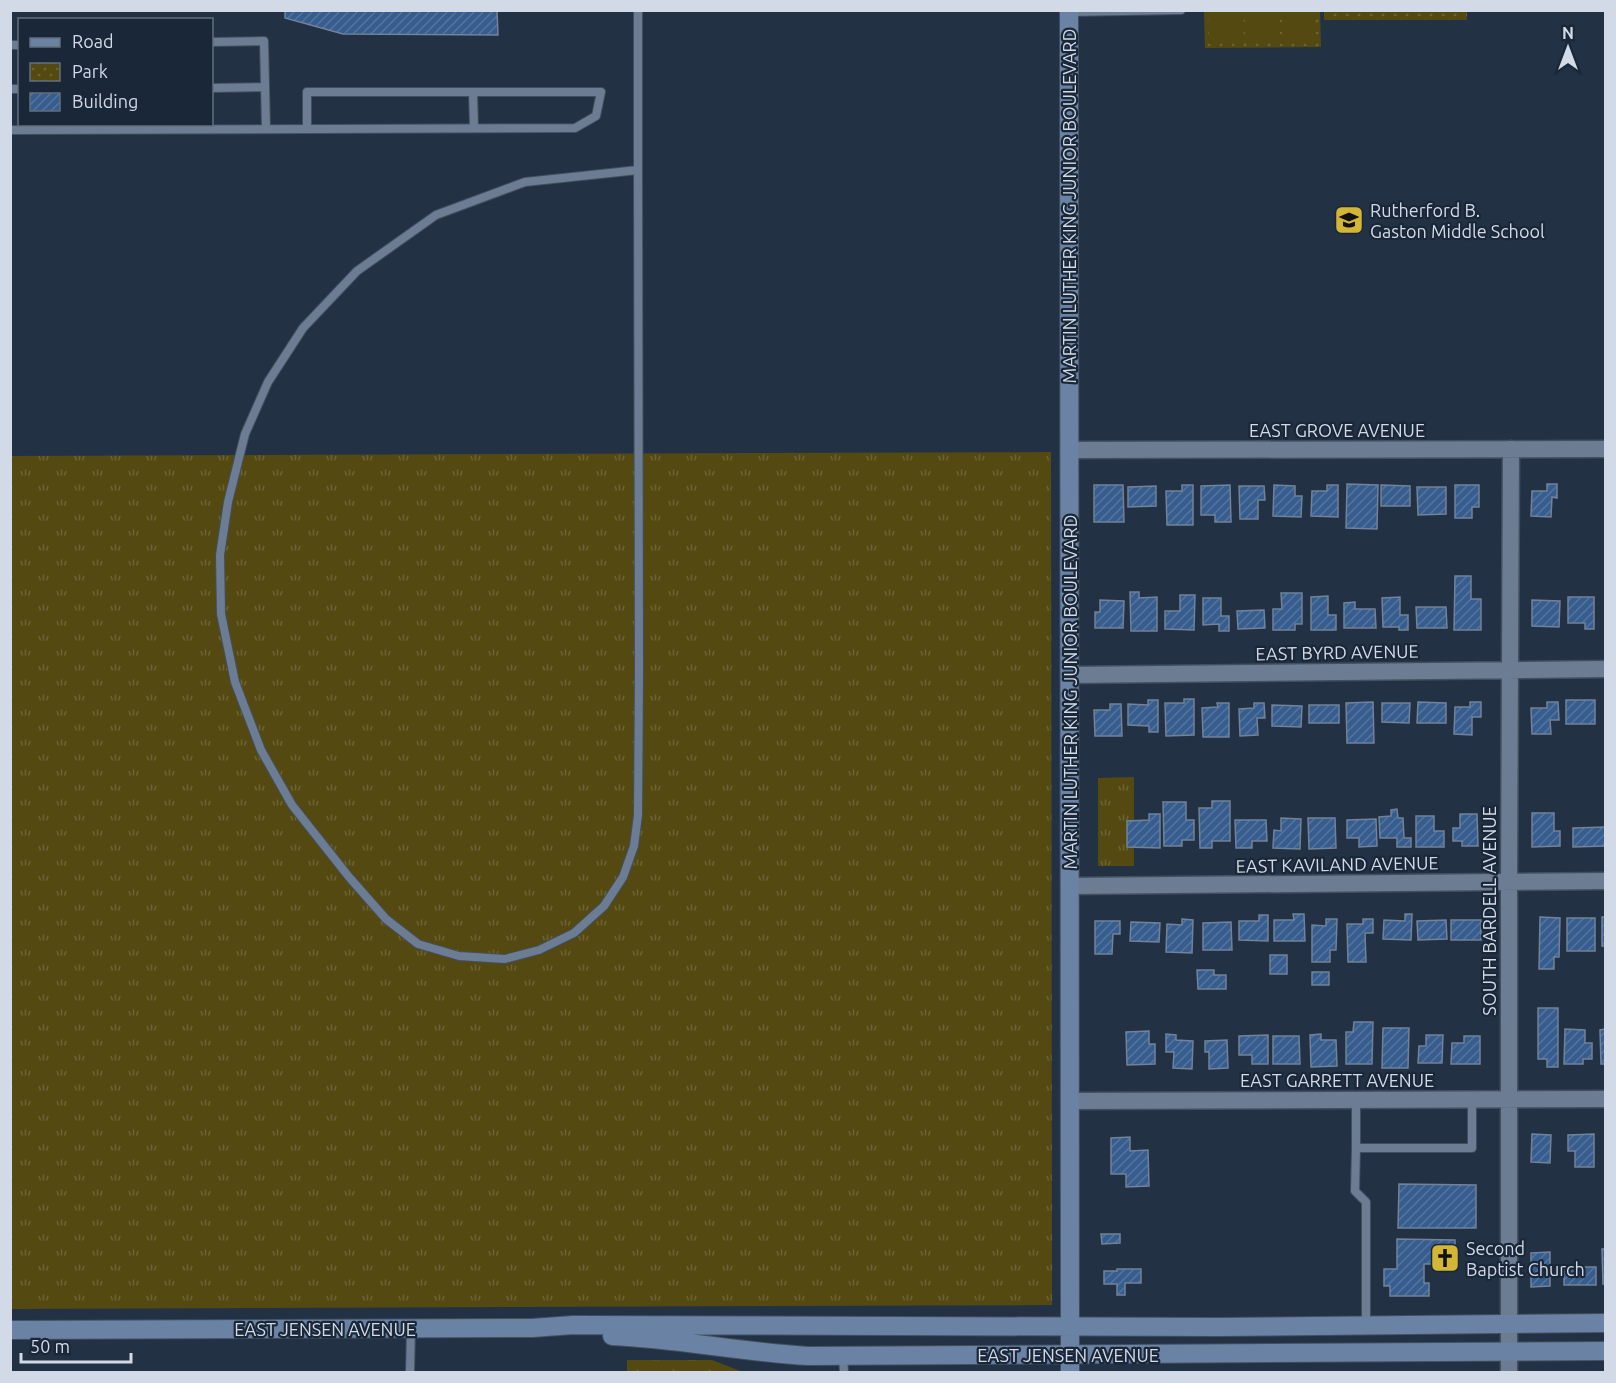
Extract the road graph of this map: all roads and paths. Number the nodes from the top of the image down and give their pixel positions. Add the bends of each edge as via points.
1 (638, 10) edge
2 (1181, 10) edge
3 (1069, 11) edge
4 (1123, 11) edge
5 (213, 42) edge
6 (265, 87) junction
7 (213, 88) edge
8 (473, 92) junction
9 (474, 128) junction
10 (266, 129) junction
11 (307, 129) junction
12 (10, 130) edge
13 (638, 170) junction
14 (1605, 448) edge
15 (1511, 449) junction
16 (1070, 450) junction
17 (1605, 669) edge
18 (1510, 670) junction
19 (1070, 675) junction
20 (1605, 881) edge
21 (1509, 882) junction
22 (1070, 886) junction
23 (1356, 1099) junction
24 (1472, 1099) junction
25 (1508, 1099) junction
26 (1605, 1099) edge
27 (1070, 1101) junction
28 (1356, 1148) junction
29 (1605, 1323) edge
30 (1509, 1324) junction
31 (1366, 1326) junction
32 (1070, 1327) junction
33 (411, 1328) junction
34 (532, 1328) junction
35 (10, 1330) edge
36 (1509, 1352) junction
37 (1605, 1352) edge
38 (844, 1364) edge
39 (1070, 1364) edge
40 (410, 1372) edge
41 (1509, 1372) edge

1 - 13 lane
2 - 4 lane
3 - 4 lane
3 - 16 street, MARTIN LUTHER KING JUNIOR BOULEVARD
5 - 6 lane via 264,41
6 - 7 lane
6 - 10 lane
8 - 9 lane
8 - 9 lane via 601,92 596,116 574,128
8 - 11 lane via 307,92
9 - 11 lane
10 - 11 lane
10 - 12 lane
13 - 13 lane via 639,726 634,846 624,877 604,906 574,933 539,950 505,959 459,956 418,944 386,919 292,805 261,750 235,682 221,614 220,555 228,502 245,434 268,382 303,328 357,271 436,215 525,182
14 - 15 street, EAST GROVE AVENUE
15 - 16 street, EAST GROVE AVENUE
15 - 18 street, SOUTH BARDELL AVENUE
16 - 19 street, MARTIN LUTHER KING JUNIOR BOULEVARD
17 - 18 street, EAST BYRD AVENUE
18 - 19 street, EAST BYRD AVENUE
18 - 21 street, SOUTH BARDELL AVENUE
19 - 22 street, MARTIN LUTHER KING JUNIOR BOULEVARD
20 - 21 street, EAST KAVILAND AVENUE
21 - 22 street, EAST KAVILAND AVENUE
21 - 25 street, SOUTH BARDELL AVENUE
22 - 27 street, MARTIN LUTHER KING JUNIOR BOULEVARD
23 - 24 street, EAST GARRETT AVENUE
23 - 27 street, EAST GARRETT AVENUE
23 - 28 lane
24 - 25 street, EAST GARRETT AVENUE
24 - 28 lane via 1472,1148
25 - 26 street, EAST GARRETT AVENUE
25 - 30 street, SOUTH BARDELL AVENUE
27 - 32 street, MARTIN LUTHER KING JUNIOR BOULEVARD
28 - 31 lane via 1355,1191 1366,1202
29 - 30 street, EAST JENSEN AVENUE
30 - 31 street, EAST JENSEN AVENUE
30 - 36 street, SOUTH BARDELL AVENUE
31 - 32 street, EAST JENSEN AVENUE
32 - 34 street, EAST JENSEN AVENUE
32 - 39 street, MARTIN LUTHER KING JUNIOR BOULEVARD
33 - 34 street, EAST JENSEN AVENUE
33 - 35 street, EAST JENSEN AVENUE
33 - 40 lane
34 - 38 street, EAST JENSEN AVENUE via 675,1341
36 - 37 street, EAST JENSEN AVENUE
36 - 39 street, EAST JENSEN AVENUE
36 - 41 street, SOUTH BARDELL AVENUE
38 - 39 street, EAST JENSEN AVENUE

